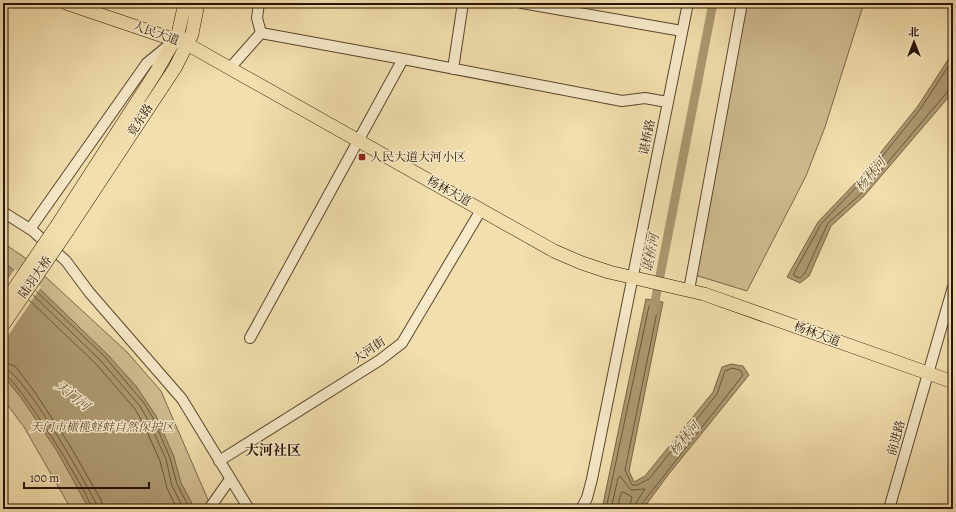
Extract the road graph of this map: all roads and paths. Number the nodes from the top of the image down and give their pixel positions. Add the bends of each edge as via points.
1 (66, 3) edge
2 (88, 3) edge
3 (185, 3) edge
4 (198, 3) edge
5 (259, 3) edge
6 (463, 3) edge
7 (522, 3) edge
8 (688, 3) edge
9 (742, 3) edge
10 (682, 31) junction
11 (261, 33) junction
12 (176, 37) junction
13 (187, 44) junction
14 (403, 60) junction
15 (230, 68) junction
16 (453, 69) junction
17 (667, 102) junction
18 (360, 141) junction
19 (481, 210) junction
20 (3, 212) edge
21 (63, 227) junction
22 (30, 229) junction
23 (632, 277) junction
24 (953, 287) edge
25 (685, 289) junction
26 (3, 305) edge
27 (3, 325) edge
28 (250, 338) dead end
29 (928, 374) junction
30 (953, 382) edge
31 (219, 461) junction
32 (230, 479) junction
33 (209, 509) edge
34 (248, 509) edge
35 (581, 509) edge
36 (889, 509) edge

1 - 12 main road, 人民大道
2 - 12 main road, 人民大道
3 - 12 main road, 竟东路
4 - 13 main road, 竟东路 via 194,29
5 - 11 street via 257,18
6 - 16 street
7 - 10 street
8 - 10 street, 谌桥路
9 - 25 street
10 - 17 street, 谌桥路
11 - 14 street
11 - 15 street
12 - 13 main road, 人民大道
12 - 21 main road, 竟东路
12 - 22 street via 147,63
13 - 15 main road, 杨林大道
13 - 21 main road, 竟东路 via 172,71
14 - 16 street
14 - 18 street
15 - 18 main road, 杨林大道
16 - 17 street via 622,101 645,98
17 - 23 street, 谌桥路
18 - 19 main road, 杨林大道
18 - 28 street
19 - 23 main road, 杨林大道 via 554,252
19 - 31 street, 大河街 via 402,343 380,360
20 - 22 street
21 - 26 main road, 陆羽大桥, bridge
21 - 27 main road, 陆羽大桥, bridge
22 - 31 street via 66,260 88,292 182,399
23 - 25 main road, 杨林大道
23 - 35 street, 谌桥路 via 592,480
24 - 29 street, 前进路
25 - 29 main road, 杨林大道
29 - 30 main road, 杨林大道
29 - 36 street, 前进路
31 - 32 street
32 - 33 street
32 - 34 street

